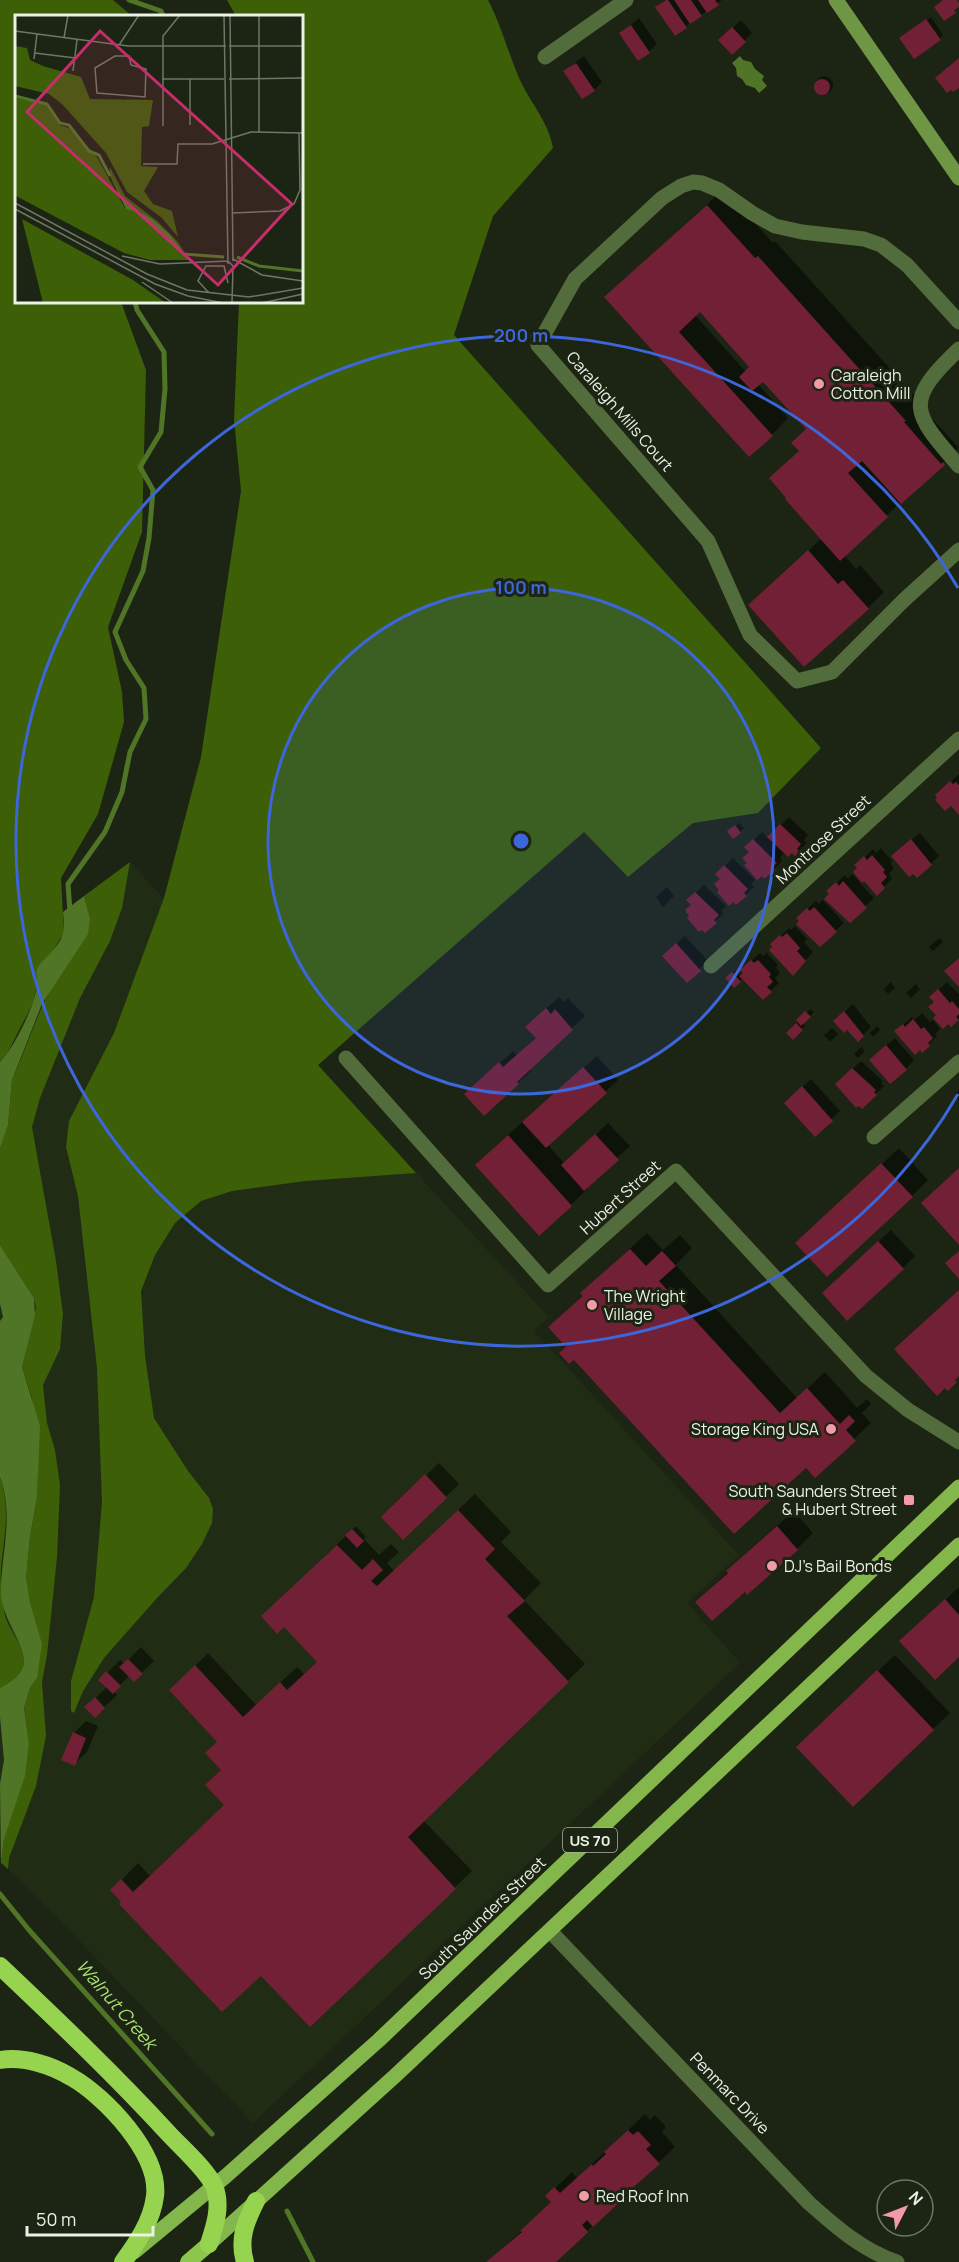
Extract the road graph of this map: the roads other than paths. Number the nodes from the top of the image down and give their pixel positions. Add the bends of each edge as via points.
1 (626, 0) edge
2 (836, 0) edge
3 (545, 57) dead end
4 (959, 178) edge
5 (959, 322) edge
6 (959, 349) edge
7 (959, 466) edge
8 (959, 550) edge
9 (959, 739) edge
10 (711, 966) dead end
11 (346, 1058) dead end
12 (959, 1062) edge
13 (874, 1137) dead end
14 (959, 1442) edge
15 (959, 1487) edge
16 (959, 1545) edge
17 (550, 1931) junction
18 (0, 1966) edge
19 (0, 2060) edge
20 (214, 2186) junction
21 (256, 2201) junction
22 (208, 2244) junction
23 (123, 2262) edge
24 (188, 2262) edge
25 (245, 2262) edge
26 (897, 2262) edge

1 - 3 street
2 - 4 main road
5 - 8 street, Caraleigh Mills Court via 907,265 881,245 776,226 719,190 693,182 662,198 575,279 538,345 708,541 750,635 797,681 832,672
6 - 7 street via 935,371 919,402 929,432
9 - 10 street, Montrose Street
11 - 14 street, Hubert Street via 548,1285 676,1171 866,1376
12 - 13 street
15 - 20 main road, South Saunders Street / US 70 via 465,1960
16 - 17 main road, US 70
17 - 21 main road, US 70
17 - 26 street, Penmarc Drive via 809,2203 842,2232
18 - 20 highway via 114,2075
19 - 23 highway via 40,2064 73,2078 104,2104 139,2144 150,2165 155,2197 142,2233
20 - 22 highway via 216,2223
20 - 23 main road, South Saunders Street / US 70
21 - 22 main road, US 70
21 - 25 highway via 243,2230
22 - 24 highway, US 70

